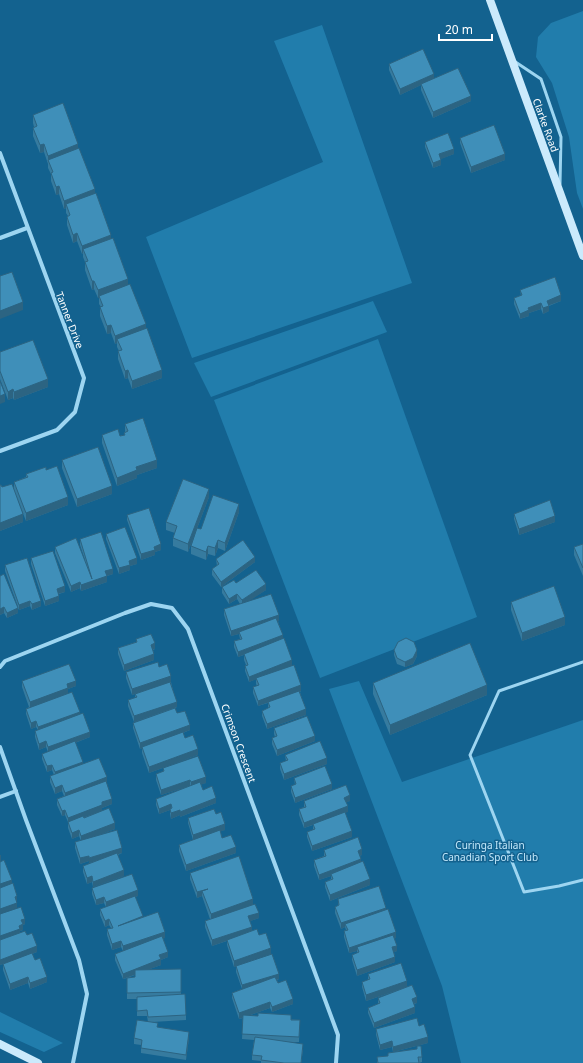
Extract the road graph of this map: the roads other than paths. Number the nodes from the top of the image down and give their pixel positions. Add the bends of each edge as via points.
1 (490, 0) edge
2 (512, 60) junction
3 (0, 153) edge
4 (560, 192) junction
5 (27, 228) junction
6 (0, 238) edge
7 (583, 256) edge
8 (0, 451) edge
9 (583, 662) edge
10 (0, 667) edge
11 (0, 747) edge
12 (16, 791) junction
13 (0, 797) edge
14 (583, 880) edge
15 (0, 1044) edge
16 (38, 1063) edge
17 (73, 1063) edge
18 (336, 1063) edge

1 - 2 main road, Clarke Road
2 - 4 main road, Clarke Road
2 - 4 lane via 541,79 561,137
3 - 5 street, Tanner Drive
4 - 7 main road, Clarke Road
5 - 6 street
5 - 8 street, Tanner Drive via 84,378 75,412 57,430
9 - 14 lane via 499,691 470,755 524,892
10 - 18 street, Crimson Crescent via 5,661 125,612 151,604 172,608 188,629 302,935 338,1035
11 - 12 street
12 - 13 street
12 - 17 street via 79,960 87,994
15 - 16 main road

